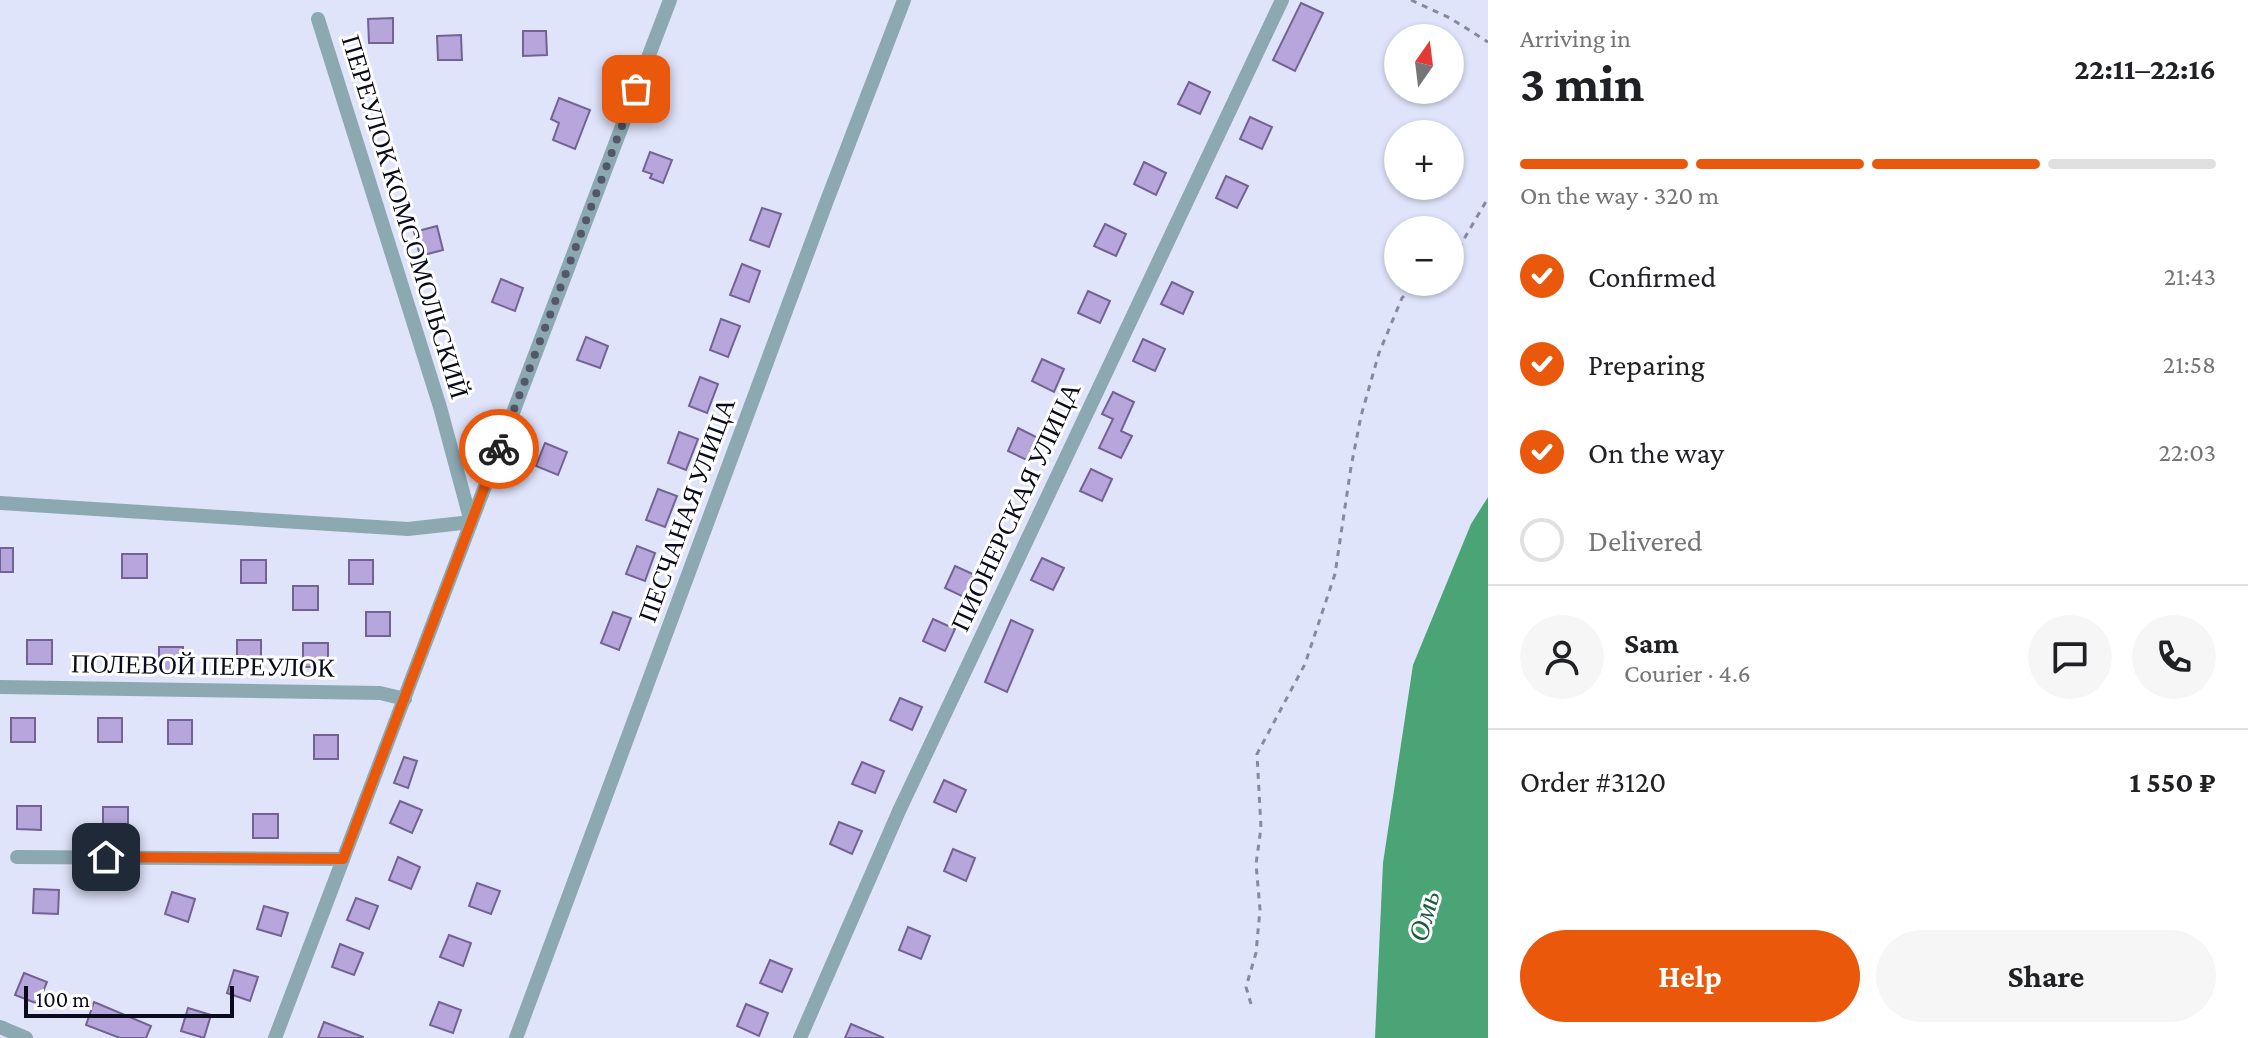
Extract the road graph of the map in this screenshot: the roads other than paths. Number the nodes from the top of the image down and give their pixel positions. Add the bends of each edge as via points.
1 (904, 0) edge
2 (1282, 0) edge
3 (666, 1) edge
4 (318, 19) dead end
5 (0, 503) edge
6 (471, 522) junction
7 (0, 687) edge
8 (405, 699) junction
9 (17, 857) dead end
10 (343, 859) junction
11 (0, 1027) edge
12 (26, 1038) edge
13 (275, 1038) edge
14 (516, 1038) edge
15 (800, 1038) edge

1 - 14 street, ПЕСЧАНАЯ УЛИЦА
2 - 15 street, ПИОНЕРСКАЯ УЛИЦА via 899,811
3 - 6 street
4 - 6 street, ПЕРЕУЛОК КОМСОМОЛЬСКИЙ
5 - 6 street via 408,529
6 - 8 street
7 - 8 street, ПОЛЕВОЙ ПЕРЕУЛОК via 380,693
8 - 10 street
9 - 10 street
10 - 13 street
11 - 12 street

